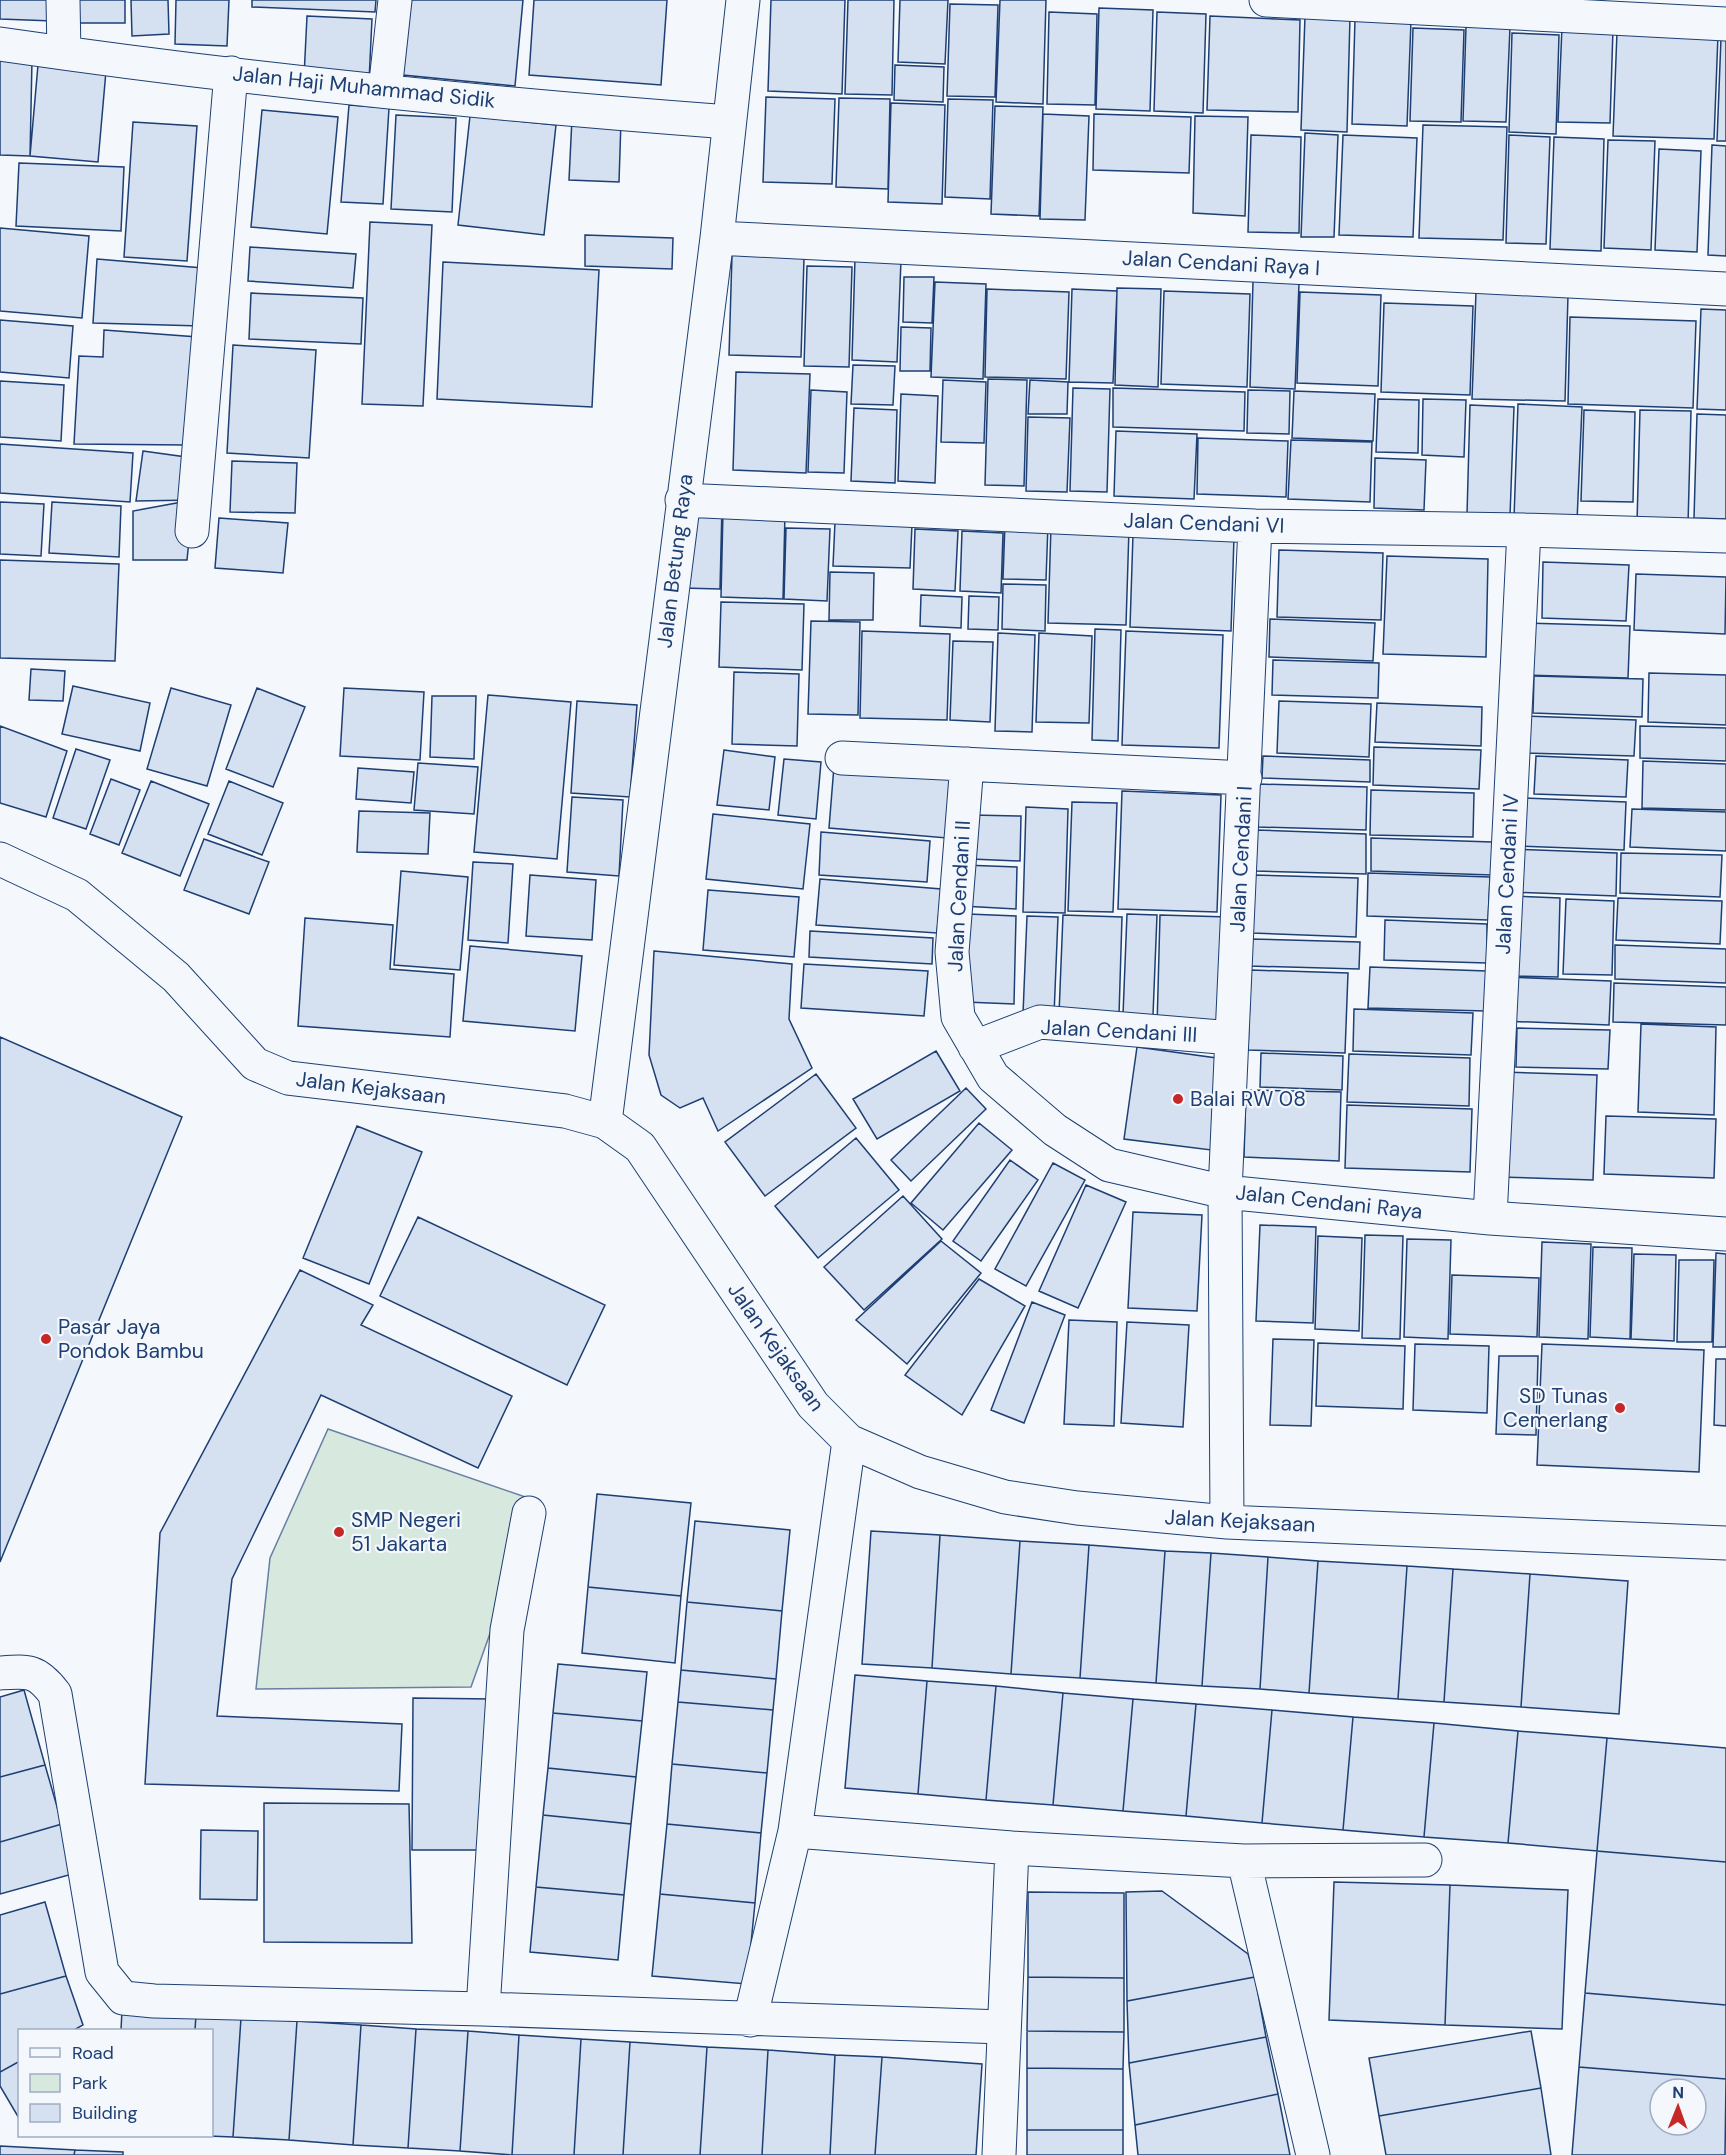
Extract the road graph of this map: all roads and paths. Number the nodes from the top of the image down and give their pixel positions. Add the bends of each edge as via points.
1 (63, 0) edge
2 (395, 0) edge
3 (743, 0) edge
4 (1266, 0) edge
5 (1726, 24) edge
6 (0, 44) edge
7 (64, 53) junction
8 (231, 73) junction
9 (385, 91) junction
10 (729, 122) junction
11 (717, 238) junction
12 (1726, 289) edge
13 (682, 500) junction
14 (1256, 526) junction
15 (1524, 530) junction
16 (192, 531) dead end
17 (1726, 536) edge
18 (842, 758) dead end
19 (967, 764) junction
20 (1245, 778) junction
21 (0, 859) edge
22 (1232, 1038) junction
23 (975, 1047) junction
24 (606, 1122) junction
25 (1225, 1192) junction
26 (1490, 1218) junction
27 (1726, 1234) edge
28 (849, 1441) junction
29 (529, 1513) dead end
30 (1227, 1522) junction
31 (1726, 1543) edge
32 (0, 1673) edge
33 (795, 1831) junction
34 (1012, 1848) junction
35 (1425, 1860) dead end
36 (1244, 1861) junction
37 (483, 2009) junction
38 (750, 2020) junction
39 (1003, 2027) junction
40 (999, 2155) edge
41 (1313, 2155) edge

1 - 7 street
2 - 9 street
3 - 10 street, Jalan Betung Raya
4 - 5 street
6 - 7 street, Jalan Haji Muhammad Sidik
7 - 8 street, Jalan Haji Muhammad Sidik
8 - 9 street, Jalan Haji Muhammad Sidik
8 - 16 street
9 - 10 street, Jalan Haji Muhammad Sidik
10 - 11 street, Jalan Betung Raya
11 - 12 street, Jalan Cendani Raya I
11 - 13 street, Jalan Betung Raya
13 - 14 street, Jalan Cendani VI
13 - 24 street, Jalan Betung Raya
14 - 15 street, Jalan Cendani VI
14 - 20 street, Jalan Cendani I
15 - 17 street, Jalan Cendani VI
15 - 26 street, Jalan Cendani IV
18 - 19 street
19 - 20 street
19 - 23 street, Jalan Cendani II via 952,952 958,1017
20 - 22 street, Jalan Cendani I
21 - 24 street, Jalan Kejaksaan via 77,895 176,977 255,1064 288,1078 565,1111
22 - 23 street, Jalan Cendani III via 1040,1022
22 - 25 street, Jalan Cendani I
23 - 25 street, Jalan Cendani II via 993,1077 1055,1130 1109,1165
24 - 28 street, Jalan Kejaksaan via 640,1147 813,1405
25 - 26 street, Jalan Cendani Raya
25 - 30 street, Jalan Cendani Raya
26 - 27 street, Jalan Cendani Raya
28 - 30 street, Jalan Kejaksaan via 920,1472 1005,1497
28 - 33 street
29 - 37 street via 507,1630
30 - 31 street, Jalan Kejaksaan
32 - 37 street via 34,1673 55,1694 102,1972 123,1998
33 - 34 street
33 - 38 street
34 - 36 street
34 - 39 street
35 - 36 street
36 - 41 street
37 - 38 street
38 - 39 street
39 - 40 street

